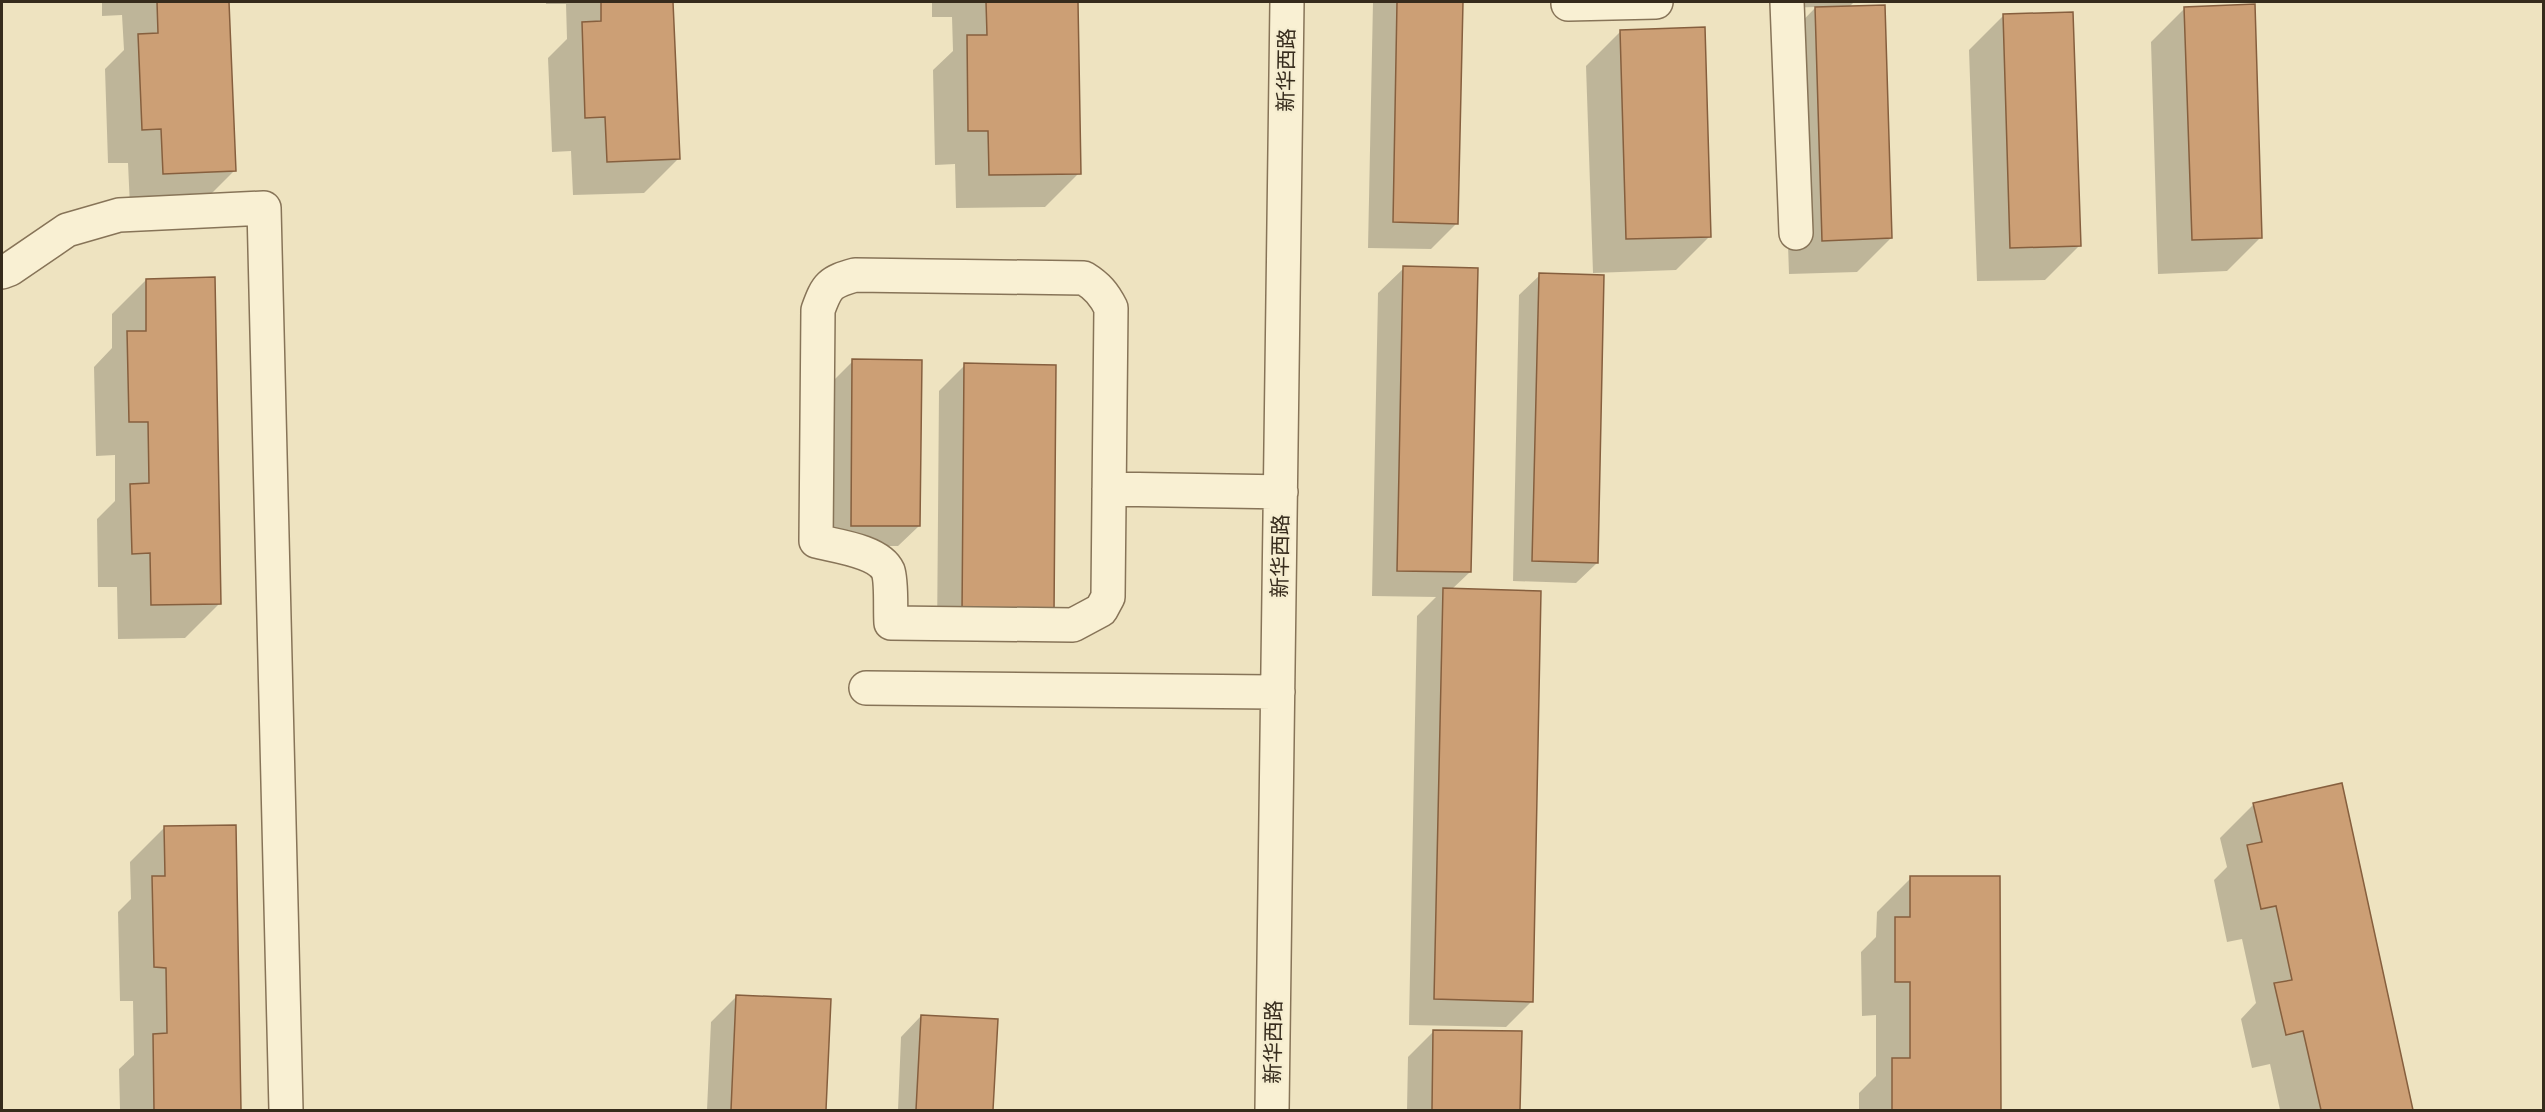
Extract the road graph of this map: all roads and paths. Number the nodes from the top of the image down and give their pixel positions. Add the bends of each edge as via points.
1 (1287, 2) edge
2 (1656, 2) edge
3 (1787, 2) edge
4 (1568, 4) dead end
5 (1796, 233) dead end
6 (2, 272) edge
7 (1109, 489) junction
8 (1281, 492) junction
9 (866, 687) dead end
10 (1278, 692) junction
11 (286, 1110) edge
12 (1272, 1110) edge

1 - 8 street, 新华西路
2 - 4 street
3 - 5 street
6 - 11 street via 67,230 119,215 264,208
7 - 7 street via 1108,597 1101,610 1073,625 891,623 888,572 882,565 874,557 816,541 818,310 825,290 834,281 855,275 1084,278 1098,287 1111,308
7 - 8 street
8 - 10 street, 新华西路
9 - 10 street
10 - 12 street, 新华西路

